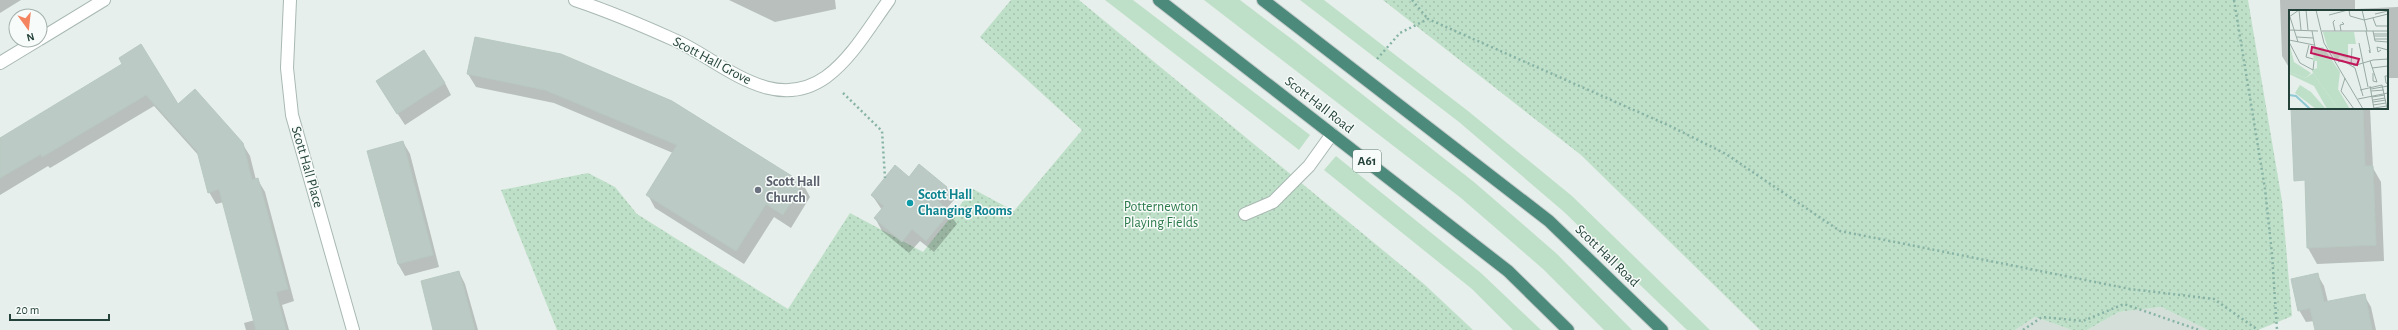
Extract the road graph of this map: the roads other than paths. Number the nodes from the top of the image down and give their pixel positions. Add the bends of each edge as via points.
1 (104, 0) edge
2 (290, 0) edge
3 (575, 0) edge
4 (889, 0) edge
5 (1159, 0) edge
6 (1263, 0) edge
7 (48, 34) edge
8 (24, 48) edge
9 (0, 63) edge
10 (1332, 134) junction
11 (1245, 214) dead end
12 (353, 330) edge
13 (1568, 330) edge
14 (1662, 330) edge

1 - 7 street
2 - 12 street, Scott Hall Place via 287,68 292,115
3 - 4 street, Scott Hall Grove via 680,43 733,75 778,90 802,87 825,77 844,61
5 - 10 highway, Scott Hall Road / A61
6 - 14 highway, Scott Hall Road via 1549,221
8 - 9 street
10 - 11 street via 1309,166 1273,202
10 - 13 highway, Scott Hall Road / A61 via 1508,271

